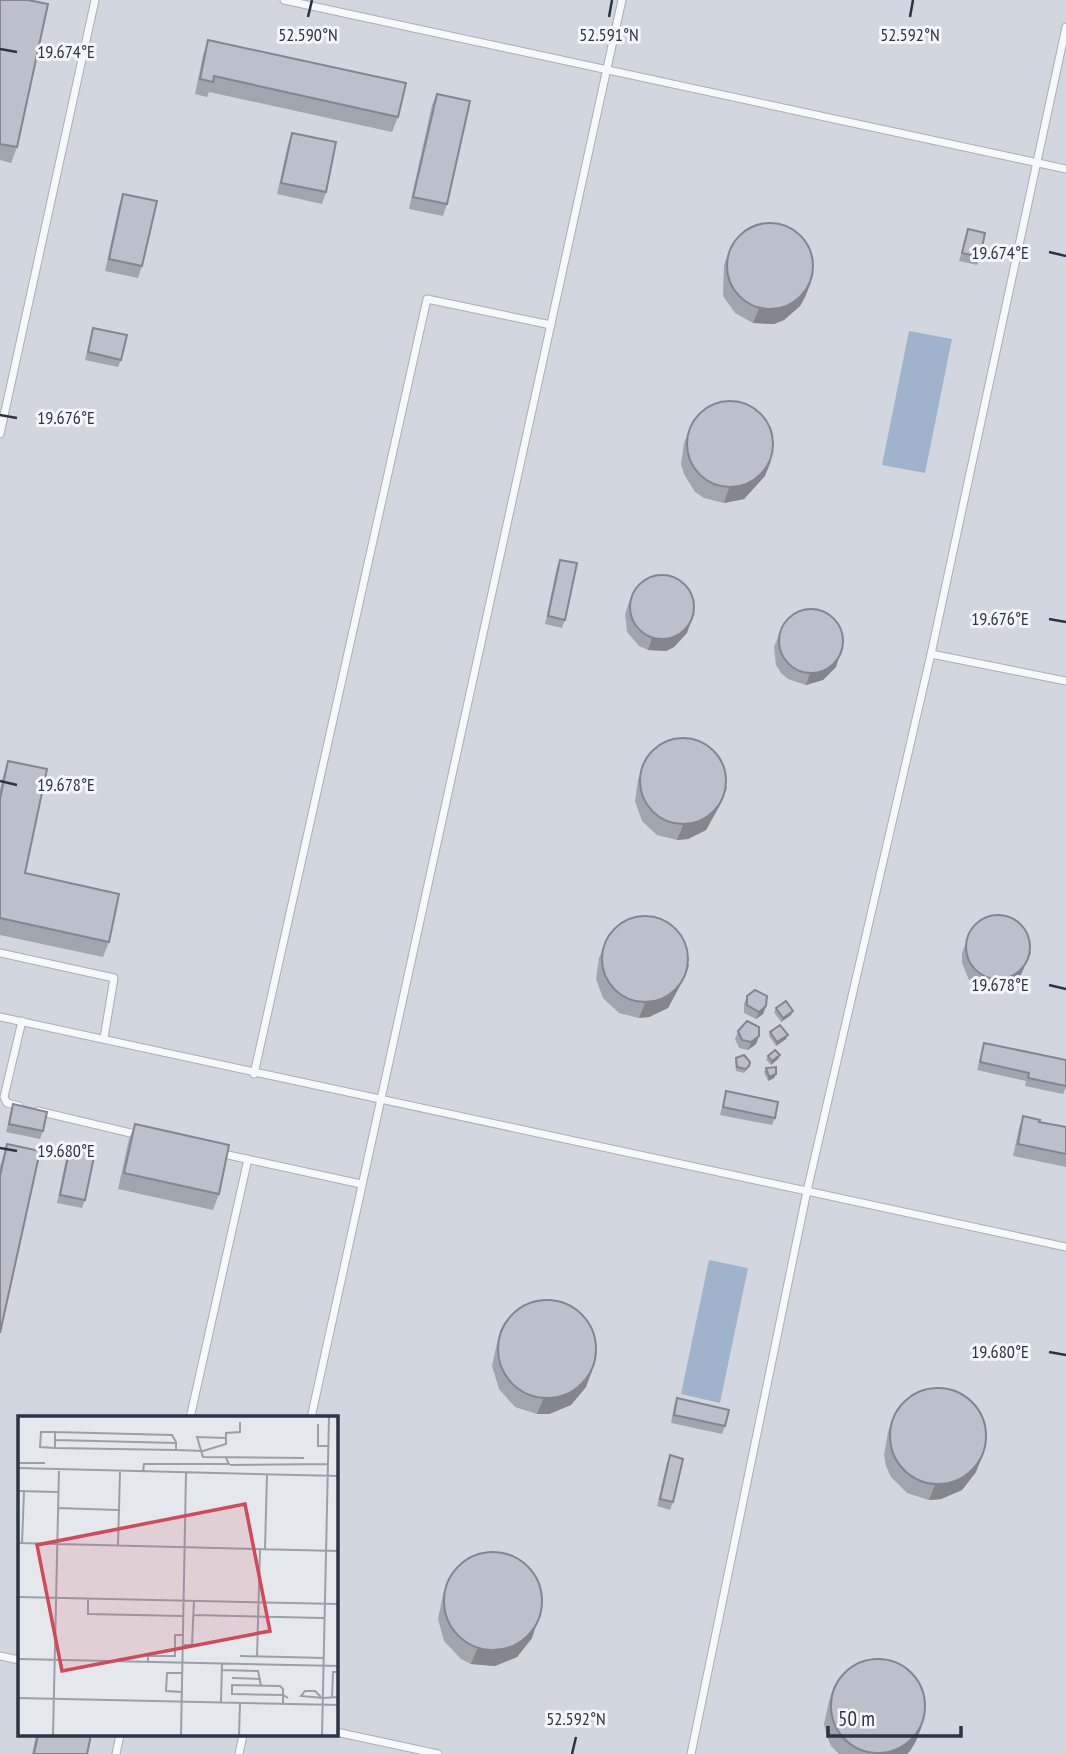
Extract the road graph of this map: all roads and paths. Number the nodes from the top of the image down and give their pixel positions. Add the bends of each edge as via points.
1 (95, 0) edge
2 (284, 0) edge
3 (622, 0) edge
4 (1066, 27) edge
5 (607, 70) junction
6 (1035, 162) junction
7 (1066, 169) edge
8 (551, 326) junction
9 (0, 434) edge
10 (931, 654) junction
11 (1066, 681) edge
12 (0, 953) edge
13 (0, 1017) edge
14 (22, 1021) junction
15 (104, 1038) junction
16 (254, 1074) junction
17 (380, 1097) junction
18 (146, 1136) edge
19 (209, 1150) edge
20 (248, 1159) junction
21 (361, 1184) junction
22 (807, 1191) junction
23 (1066, 1247) edge
24 (190, 1416) edge
25 (311, 1416) edge
26 (0, 1656) edge
27 (18, 1660) edge
28 (338, 1732) edge
29 (120, 1736) edge
30 (243, 1736) edge
31 (116, 1754) edge
32 (239, 1754) edge
33 (438, 1754) edge
34 (691, 1754) edge

1 - 9 lane
2 - 5 lane
3 - 5 lane
4 - 6 lane
5 - 6 lane
5 - 8 lane
6 - 7 lane
6 - 10 lane
8 - 16 lane via 427,299
8 - 17 lane
10 - 11 lane
10 - 22 lane
12 - 15 lane via 114,978
13 - 14 lane
14 - 15 lane
14 - 18 lane via 4,1097 7,1103
15 - 16 lane
16 - 17 lane
17 - 21 lane
17 - 22 lane
19 - 20 lane
20 - 21 lane
20 - 24 lane
21 - 25 lane
22 - 23 lane
22 - 34 lane
26 - 27 lane
28 - 33 lane
29 - 31 lane
30 - 32 lane

